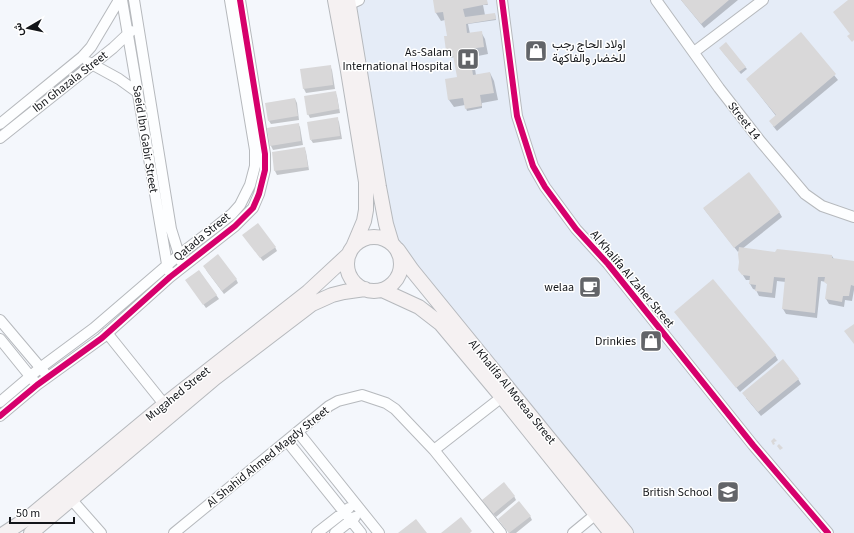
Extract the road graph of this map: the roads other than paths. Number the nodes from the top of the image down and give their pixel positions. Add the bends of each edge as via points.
1 (121, 0) edge
2 (134, 0) edge
3 (230, 0) edge
4 (240, 0) edge
5 (502, 0) edge
6 (656, 0) edge
7 (763, 0) edge
8 (345, 3) edge
9 (138, 24) junction
10 (128, 34) junction
11 (694, 52) junction
12 (82, 58) junction
13 (92, 65) junction
14 (137, 92) junction
15 (0, 124) edge
16 (0, 138) edge
17 (854, 217) edge
18 (395, 247) junction
19 (351, 251) junction
20 (179, 255) junction
21 (166, 266) junction
22 (183, 267) junction
23 (170, 277) junction
24 (365, 289) junction
25 (382, 290) junction
26 (0, 320) edge
27 (104, 320) junction
28 (94, 328) junction
29 (107, 334) junction
30 (0, 339) edge
31 (471, 350) junction
32 (40, 368) junction
33 (30, 376) junction
34 (48, 377) junction
35 (37, 385) junction
36 (502, 397) junction
37 (0, 402) edge
38 (168, 409) junction
39 (0, 416) edge
40 (298, 432) junction
41 (287, 441) junction
42 (434, 450) junction
43 (71, 499) junction
44 (355, 503) junction
45 (362, 511) junction
46 (344, 512) junction
47 (596, 514) junction
48 (350, 520) junction
49 (5, 533) edge
50 (31, 533) edge
51 (101, 533) edge
52 (174, 533) edge
53 (317, 533) edge
54 (335, 533) edge
55 (361, 533) edge
56 (379, 533) edge
57 (501, 533) edge
58 (573, 533) edge
59 (611, 533) edge
60 (626, 533) edge
61 (828, 533) edge

1 - 10 street, Saeid Ibn Gabir Street
1 - 12 street, Ibn Ghazala Street
2 - 9 street, Saeid Ibn Gabir Street
3 - 20 street, Qatada Street via 255,150 254,172 240,205 232,214
4 - 22 street, Qatada Street via 264,154 263,181 253,208 235,226
5 - 61 street, Al Khalifa Al Zaher Street via 518,116 533,166 545,187 576,229 608,264 753,445
6 - 11 street, Street 14
7 - 11 street
8 - 18 street, Al Khalifa Al Moteaa Street via 386,224
8 - 19 street, Al Khalifa Al Moteaa Street via 347,65 366,182 364,221
9 - 10 street, Ibn Ghazala Street
9 - 20 street, Saeid Ibn Gabir Street via 168,215
10 - 13 street, Ibn Ghazala Street
10 - 14 street, Saeid Ibn Gabir Street
11 - 17 street, Street 14 via 719,88 804,194 822,206
12 - 13 street
12 - 15 street, Ibn Ghazala Street
13 - 14 street
13 - 16 street, Ibn Ghazala Street
14 - 21 street, Saeid Ibn Gabir Street
18 - 19 street via 385,239 376,237 364,239
18 - 25 street via 401,260 401,269 391,285
18 - 31 street, Al Khalifa Al Moteaa Street
19 - 24 street via 347,263 348,271 352,279
19 - 38 street, Mugahed Street via 308,292
20 - 21 street, Qatada Street
20 - 22 street, Saeid Ibn Gabir Street
21 - 23 street, Saeid Ibn Gabir Street
21 - 27 street, Qatada Street
22 - 23 street, Qatada Street
23 - 29 street, Qatada Street
24 - 25 street
24 - 38 street, Mugahed Street via 332,295 312,304 215,378
25 - 31 street, Al Khalifa Al Moteaa Street via 430,314
26 - 32 street
27 - 28 street, Qatada Street
27 - 29 street
28 - 29 street
28 - 32 street, Qatada Street
29 - 34 street, Qatada Street
29 - 38 street
30 - 33 street
31 - 36 street, Al Khalifa Al Moteaa Street
31 - 60 street, Al Khalifa Al Moteaa Street
32 - 33 street, Qatada Street
32 - 34 street
33 - 35 street
33 - 37 street, Qatada Street
34 - 35 street, Qatada Street
35 - 39 street, Qatada Street
36 - 42 street
36 - 47 street, Al Khalifa Al Moteaa Street
38 - 43 street, Mugahed Street
38 - 49 street, Mugahed Street
40 - 41 street, Al Shahid Ahmed Magdy Street
40 - 42 street, Al Shahid Ahmed Magdy Street via 334,404 362,395 386,403 395,409
40 - 44 street
41 - 46 street
41 - 52 street, Al Shahid Ahmed Magdy Street
42 - 57 street, Al Shahid Ahmed Magdy Street
43 - 50 street, Mugahed Street
43 - 51 street
44 - 45 street
44 - 46 street
45 - 48 street
45 - 56 street
46 - 48 street
46 - 53 street
47 - 58 street
47 - 59 street, Al Khalifa Al Moteaa Street
48 - 54 street
48 - 55 street

